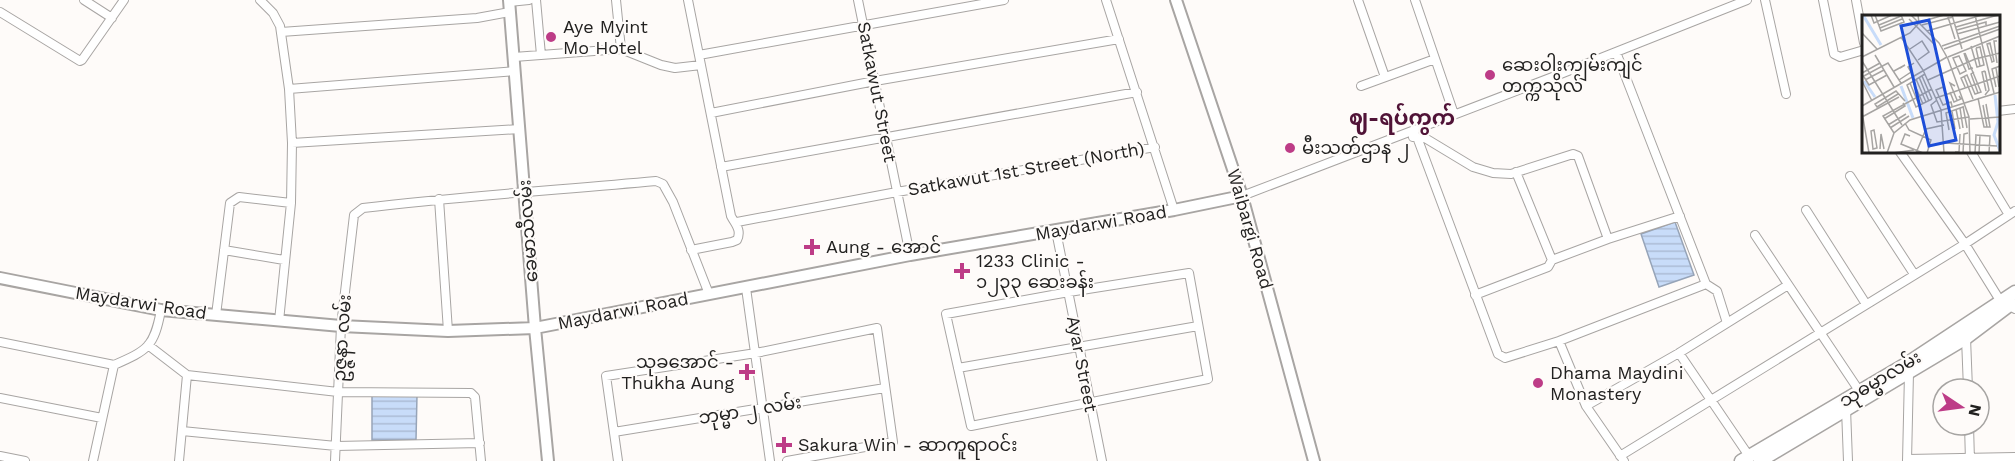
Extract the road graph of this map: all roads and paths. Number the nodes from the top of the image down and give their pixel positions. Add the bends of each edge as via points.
1 (84, 0) edge
2 (124, 0) edge
3 (260, 0) edge
4 (529, 0) edge
5 (536, 0) edge
6 (616, 0) edge
7 (688, 0) edge
8 (858, 0) edge
9 (1004, 0) edge
10 (1106, 0) edge
11 (1176, 0) edge
12 (1358, 0) edge
13 (1415, 0) edge
14 (1747, 0) edge
15 (1765, 0) edge
16 (1823, 0) edge
17 (1857, 0) edge
18 (509, 5) edge
19 (0, 12) edge
20 (112, 18) junction
21 (864, 25) junction
22 (281, 32) junction
23 (1862, 36) edge
24 (1119, 39) junction
25 (621, 49) junction
26 (1862, 50) edge
27 (1616, 52) junction
28 (542, 55) junction
29 (699, 55) junction
30 (514, 57) junction
31 (1435, 59) junction
32 (701, 65) junction
33 (515, 70) junction
34 (1386, 77) junction
35 (875, 81) junction
36 (1361, 86) dead end
37 (289, 89) junction
38 (1137, 92) junction
39 (1786, 94) dead end
40 (711, 113) junction
41 (1454, 114) junction
42 (520, 129) junction
43 (1402, 134) junction
44 (1417, 137) junction
45 (886, 138) junction
46 (292, 143) junction
47 (1155, 147) junction
48 (1901, 153) edge
49 (1972, 153) edge
50 (721, 167) junction
51 (1516, 172) junction
52 (1850, 176) dead end
53 (897, 192) junction
54 (525, 194) junction
55 (1242, 196) junction
56 (439, 199) junction
57 (291, 203) junction
58 (1174, 210) junction
59 (1806, 210) dead end
60 (2012, 213) edge
61 (1680, 216) junction
62 (737, 222) junction
63 (1056, 231) junction
64 (1755, 235) dead end
65 (1608, 239) junction
66 (1965, 244) junction
67 (224, 250) junction
68 (691, 250) junction
69 (910, 255) junction
70 (284, 260) junction
71 (1552, 260) junction
72 (1914, 274) junction
73 (0, 278) edge
74 (1706, 284) junction
75 (1788, 285) junction
76 (746, 288) junction
77 (1068, 292) junction
78 (2015, 292) edge
79 (709, 294) junction
80 (1475, 295) junction
81 (1866, 304) junction
82 (2010, 305) edge
83 (161, 310) junction
84 (216, 315) junction
85 (279, 321) junction
86 (1727, 324) junction
87 (341, 326) junction
88 (1198, 326) junction
89 (535, 328) junction
90 (448, 331) junction
91 (1819, 333) junction
92 (1966, 338) junction
93 (1559, 341) junction
94 (0, 342) edge
95 (148, 345) junction
96 (1079, 348) junction
97 (756, 352) junction
98 (1679, 353) junction
99 (114, 365) junction
100 (958, 368) junction
101 (1909, 373) junction
102 (187, 375) junction
103 (1968, 377) edge
104 (885, 388) junction
105 (338, 392) junction
106 (1860, 392) junction
107 (0, 398) edge
108 (1710, 400) junction
109 (1089, 403) junction
110 (1586, 406) junction
111 (1845, 406) junction
112 (764, 407) junction
113 (102, 418) junction
114 (182, 431) junction
115 (614, 432) junction
116 (1969, 437) edge
117 (480, 443) junction
118 (336, 446) junction
119 (0, 456) edge
120 (2015, 457) edge
121 (1622, 459) edge
122 (1750, 459) edge
123 (1970, 459) edge
124 (1907, 460) edge
125 (25, 461) edge
126 (93, 461) edge
127 (178, 461) edge
128 (335, 461) edge
129 (481, 461) edge
130 (548, 461) edge
131 (618, 461) edge
132 (771, 461) edge
133 (787, 461) edge
134 (1102, 461) edge
135 (1314, 461) edge
136 (1848, 461) edge

1 - 20 street
2 - 20 street
3 - 22 street via 278,21
4 - 18 street
5 - 28 street
6 - 25 street
7 - 29 street
8 - 21 street, Satkawut Street
9 - 21 street
10 - 24 street
11 - 55 street, Waibargi Road
12 - 34 street
13 - 31 street
14 - 27 street
15 - 39 street
16 - 26 street via 1834,54 1840,57
17 - 23 street
18 - 22 street via 477,18
18 - 30 street, ခေမာသီလမ်း
19 - 20 street via 76,61 82,60
21 - 29 street
21 - 35 street, Satkawut Street
22 - 37 street
24 - 35 street
24 - 38 street
25 - 28 street
25 - 32 street via 661,66
27 - 41 street
27 - 61 street
28 - 30 street
29 - 32 street
30 - 33 street, ခေမာသီလမ်း
31 - 34 street
31 - 41 street
32 - 40 street
33 - 37 street
33 - 42 street, ခေမာသီလမ်း
34 - 36 street
35 - 40 street
35 - 45 street, Satkawut Street
37 - 46 street
38 - 45 street
38 - 47 street
40 - 50 street
41 - 43 street
42 - 46 street
42 - 54 street, ခေမာသီလမ်း
43 - 44 street
43 - 55 street
44 - 51 street via 1473,167 1493,173
44 - 80 street
45 - 50 street
45 - 53 street, Satkawut Street
46 - 57 street
47 - 53 street, Satkawut 1st Street (North)
47 - 58 street
48 - 66 street
49 - 60 street
50 - 62 street via 731,216
51 - 65 street via 1578,156
51 - 71 street
52 - 72 street
53 - 62 street, Satkawut 1st Street (North)
53 - 69 street, Satkawut Street
54 - 56 street
54 - 68 street via 660,182 673,202
54 - 89 street, ခေမာသီလမ်း
55 - 58 street, Maydarwi Road
55 - 135 street, Waibargi Road
56 - 87 street, ဥဇ္ဇနာ လမ်း via 363,208 354,215
56 - 90 street
57 - 67 street via 234,199 230,203
57 - 70 street
58 - 63 street, Maydarwi Road
59 - 81 street
60 - 66 street
61 - 65 street
61 - 74 street
62 - 68 street via 737,240
63 - 69 street, Maydarwi Road
63 - 77 street, Ayar Street
64 - 75 street
65 - 71 street
66 - 72 street
66 - 82 street
67 - 70 street
67 - 84 street
68 - 79 street
69 - 76 street, Maydarwi Road
70 - 85 street
71 - 80 street via 1548,267
72 - 81 street
73 - 83 street, Maydarwi Road
74 - 86 street via 1717,291
74 - 93 street
75 - 86 street
75 - 91 street
76 - 79 street, Maydarwi Road
76 - 97 street
77 - 88 street via 1189,273
77 - 96 street, Ayar Street
77 - 100 street via 946,314
78 - 82 main road, သုဓမ္မာလမ်း
79 - 89 street, Maydarwi Road
80 - 93 street via 1501,357
81 - 91 street
82 - 92 main road, သုဓမ္မာလမ်း
82 - 106 main road, သုဓမ္မာလမ်း
83 - 84 street, Maydarwi Road
83 - 95 street via 156,333
84 - 85 street, Maydarwi Road
85 - 87 street, Maydarwi Road
86 - 98 street
87 - 90 street, Maydarwi Road
87 - 105 street, ဥဇ္ဇနာ လမ်း
88 - 96 street
88 - 109 street via 1208,379
89 - 90 street, Maydarwi Road
89 - 130 street, ခေမာသီလမ်း
91 - 106 street
91 - 108 street
92 - 101 main road, သုဓမ္မာလမ်း
92 - 103 street
93 - 110 street
94 - 99 street
95 - 99 street
95 - 102 street
96 - 100 street
96 - 109 street, Ayar Street
97 - 104 street via 877,328
97 - 112 street
97 - 115 street via 606,376
98 - 108 street
98 - 110 street
99 - 113 street
100 - 109 street via 971,426
101 - 111 main road, သုဓမ္မာလမ်း
101 - 124 street
102 - 105 street
102 - 114 street
104 - 112 street, ဘုမ္မာ ၂ လမ်း
104 - 133 street via 892,442
105 - 117 street via 473,394
105 - 118 street, ဥဇ္ဇနာ လမ်း
106 - 111 main road, သုဓမ္မာလမ်း
107 - 113 street
108 - 121 street
108 - 122 street
109 - 134 street, Ayar Street
110 - 121 street
111 - 122 main road, သုဓမ္မာလမ်း
111 - 136 street
112 - 115 street, ဘုမ္မာ ၂ လမ်း
112 - 132 street
113 - 126 street
114 - 118 street
114 - 127 street
115 - 131 street
116 - 123 street
117 - 118 street
117 - 129 street
118 - 128 street, ဥဇ္ဇနာ လမ်း
119 - 125 street
120 - 123 street
123 - 124 street

